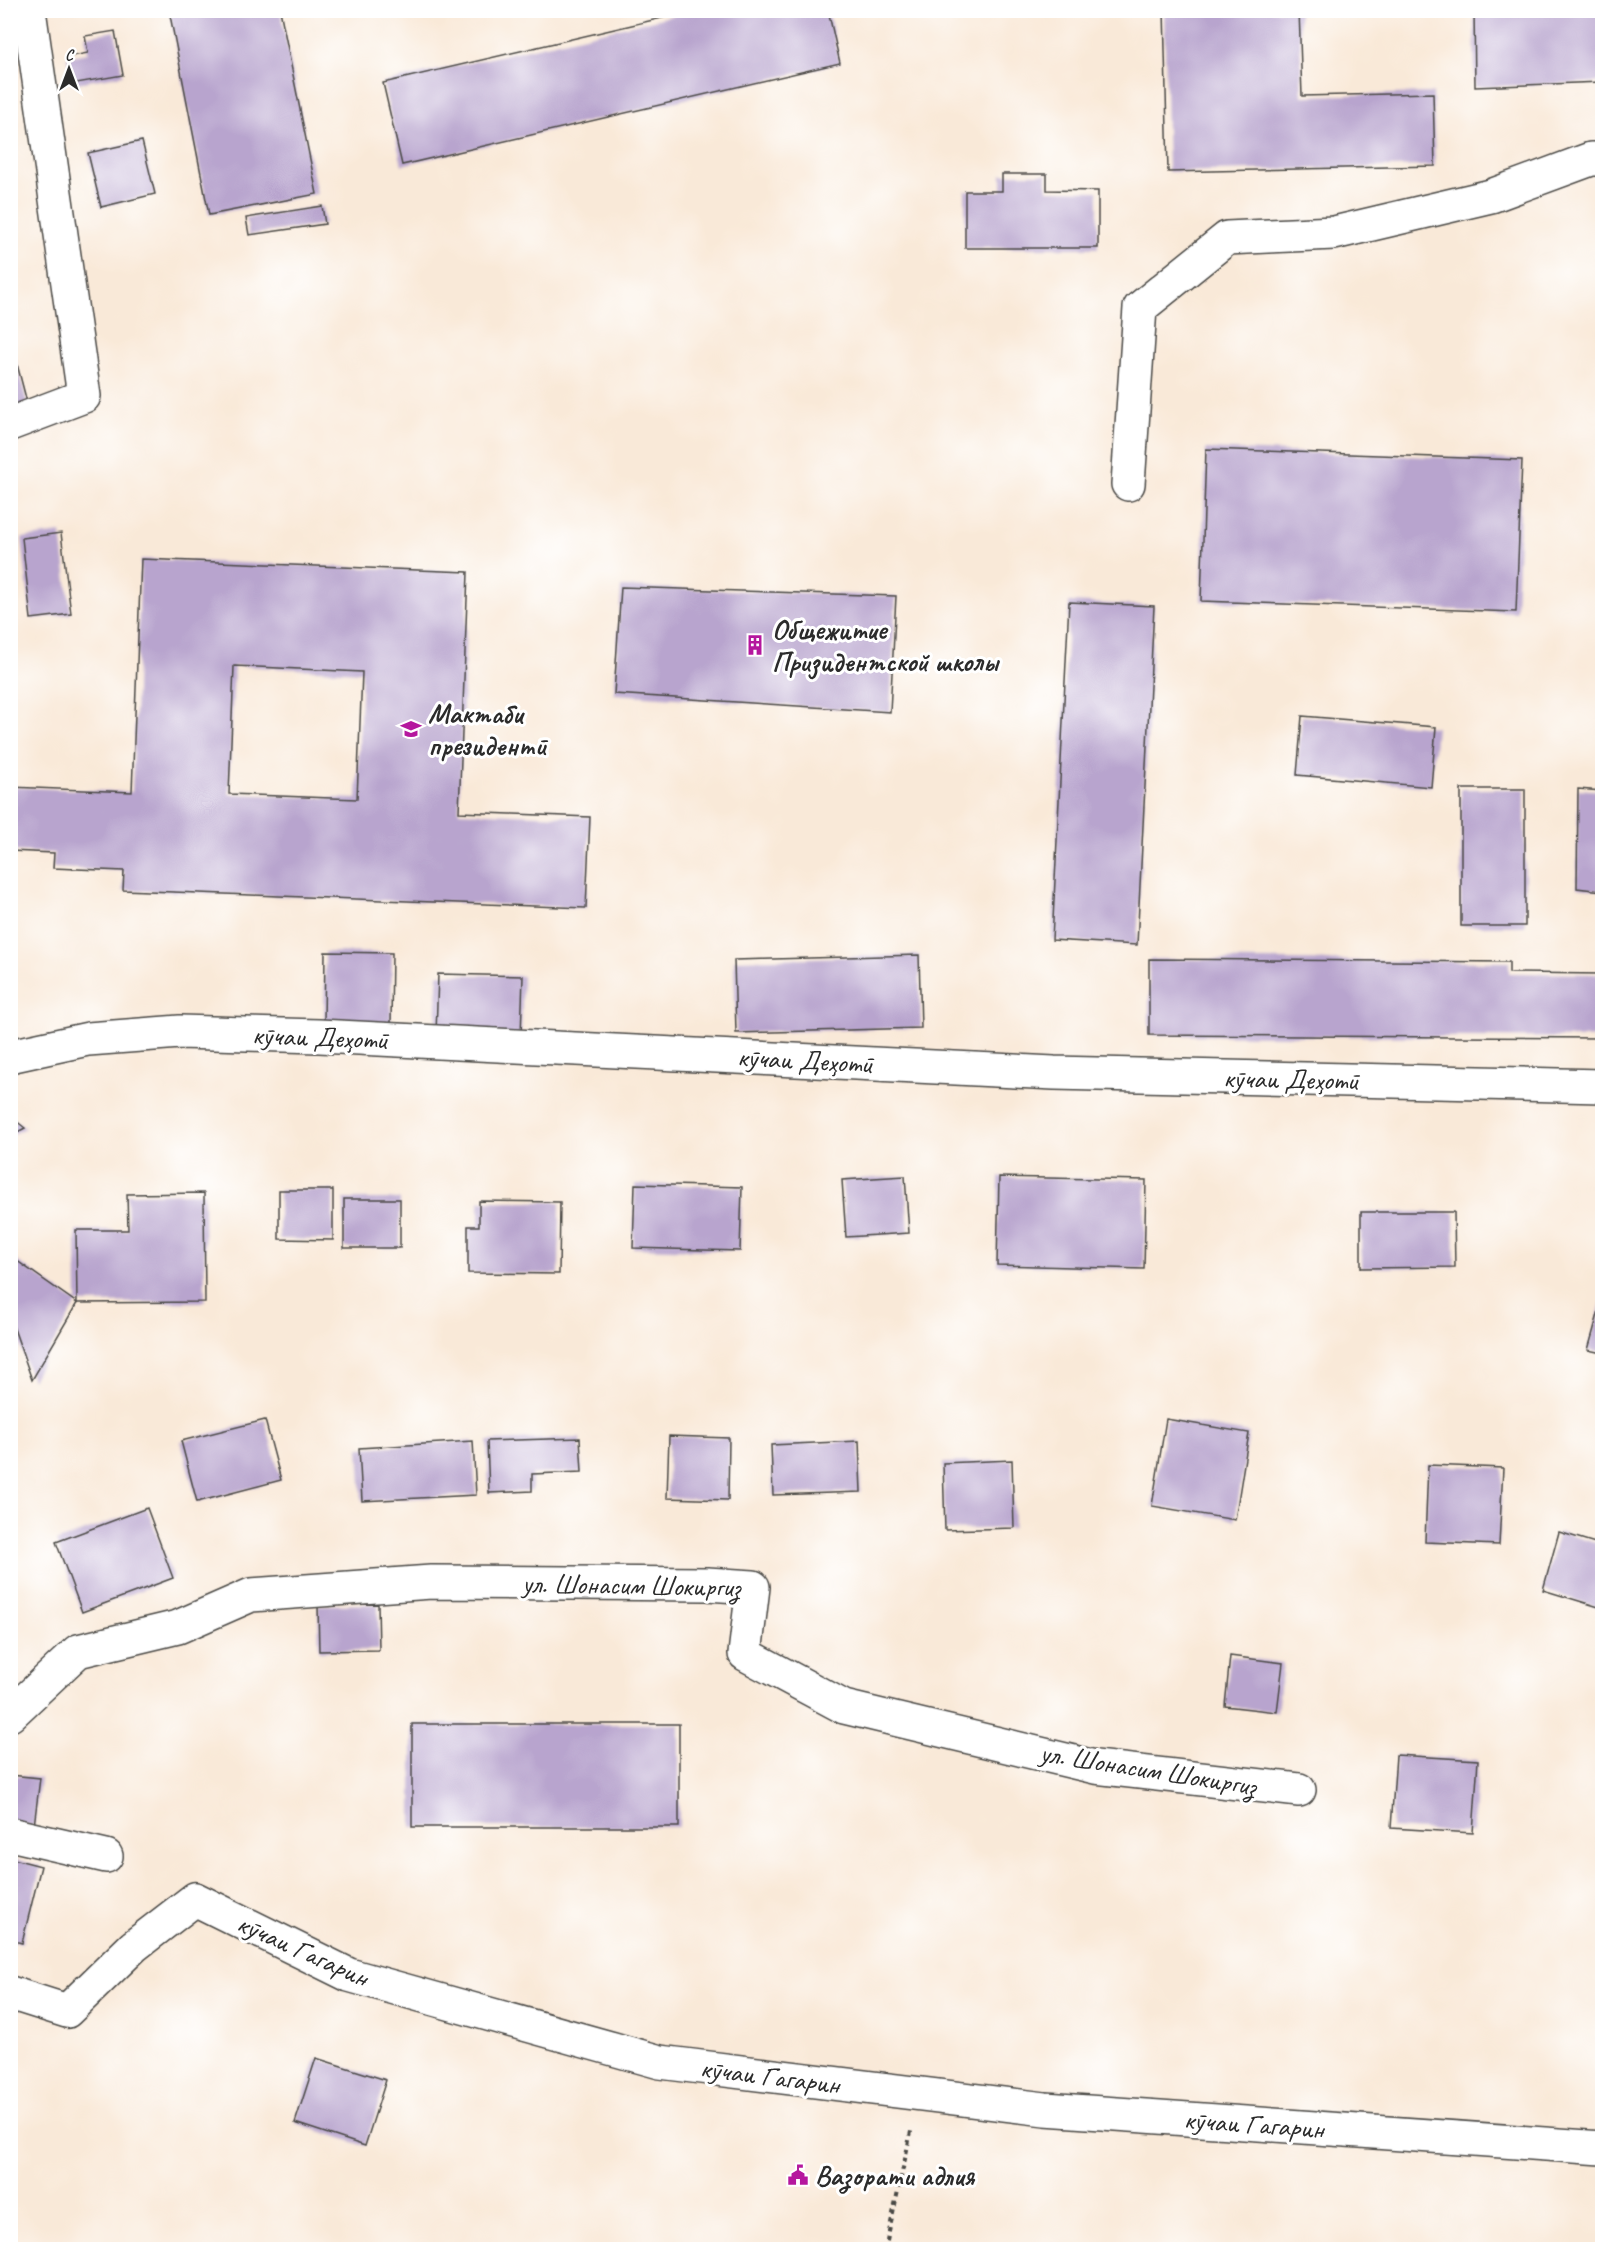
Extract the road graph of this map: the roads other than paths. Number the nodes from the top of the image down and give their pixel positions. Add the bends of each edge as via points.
1 (29, 10) edge
2 (1602, 159) edge
3 (10, 424) edge
4 (1128, 484) dead end
5 (10, 1056) edge
6 (1602, 1086) edge
7 (10, 1715) edge
8 (1299, 1790) dead end
9 (10, 1834) edge
10 (106, 1856) dead end
11 (10, 1993) edge
12 (1602, 2148) edge

1 - 3 street via 84,396
2 - 4 street via 1591,159 1491,195 1334,233 1227,238 1140,308
5 - 6 street, кӯчаи Деҳотӣ via 88,1039 180,1032 1054,1073
7 - 8 street, ул. Шонасим Шокиргиз via 78,1652 178,1627 251,1595 430,1582 707,1584 753,1587 745,1654 844,1707 1095,1767
9 - 10 street
11 - 12 street, кӯчаи Гагарин via 67,2011 134,1946 195,1899 349,1975 660,2062 1045,2109

